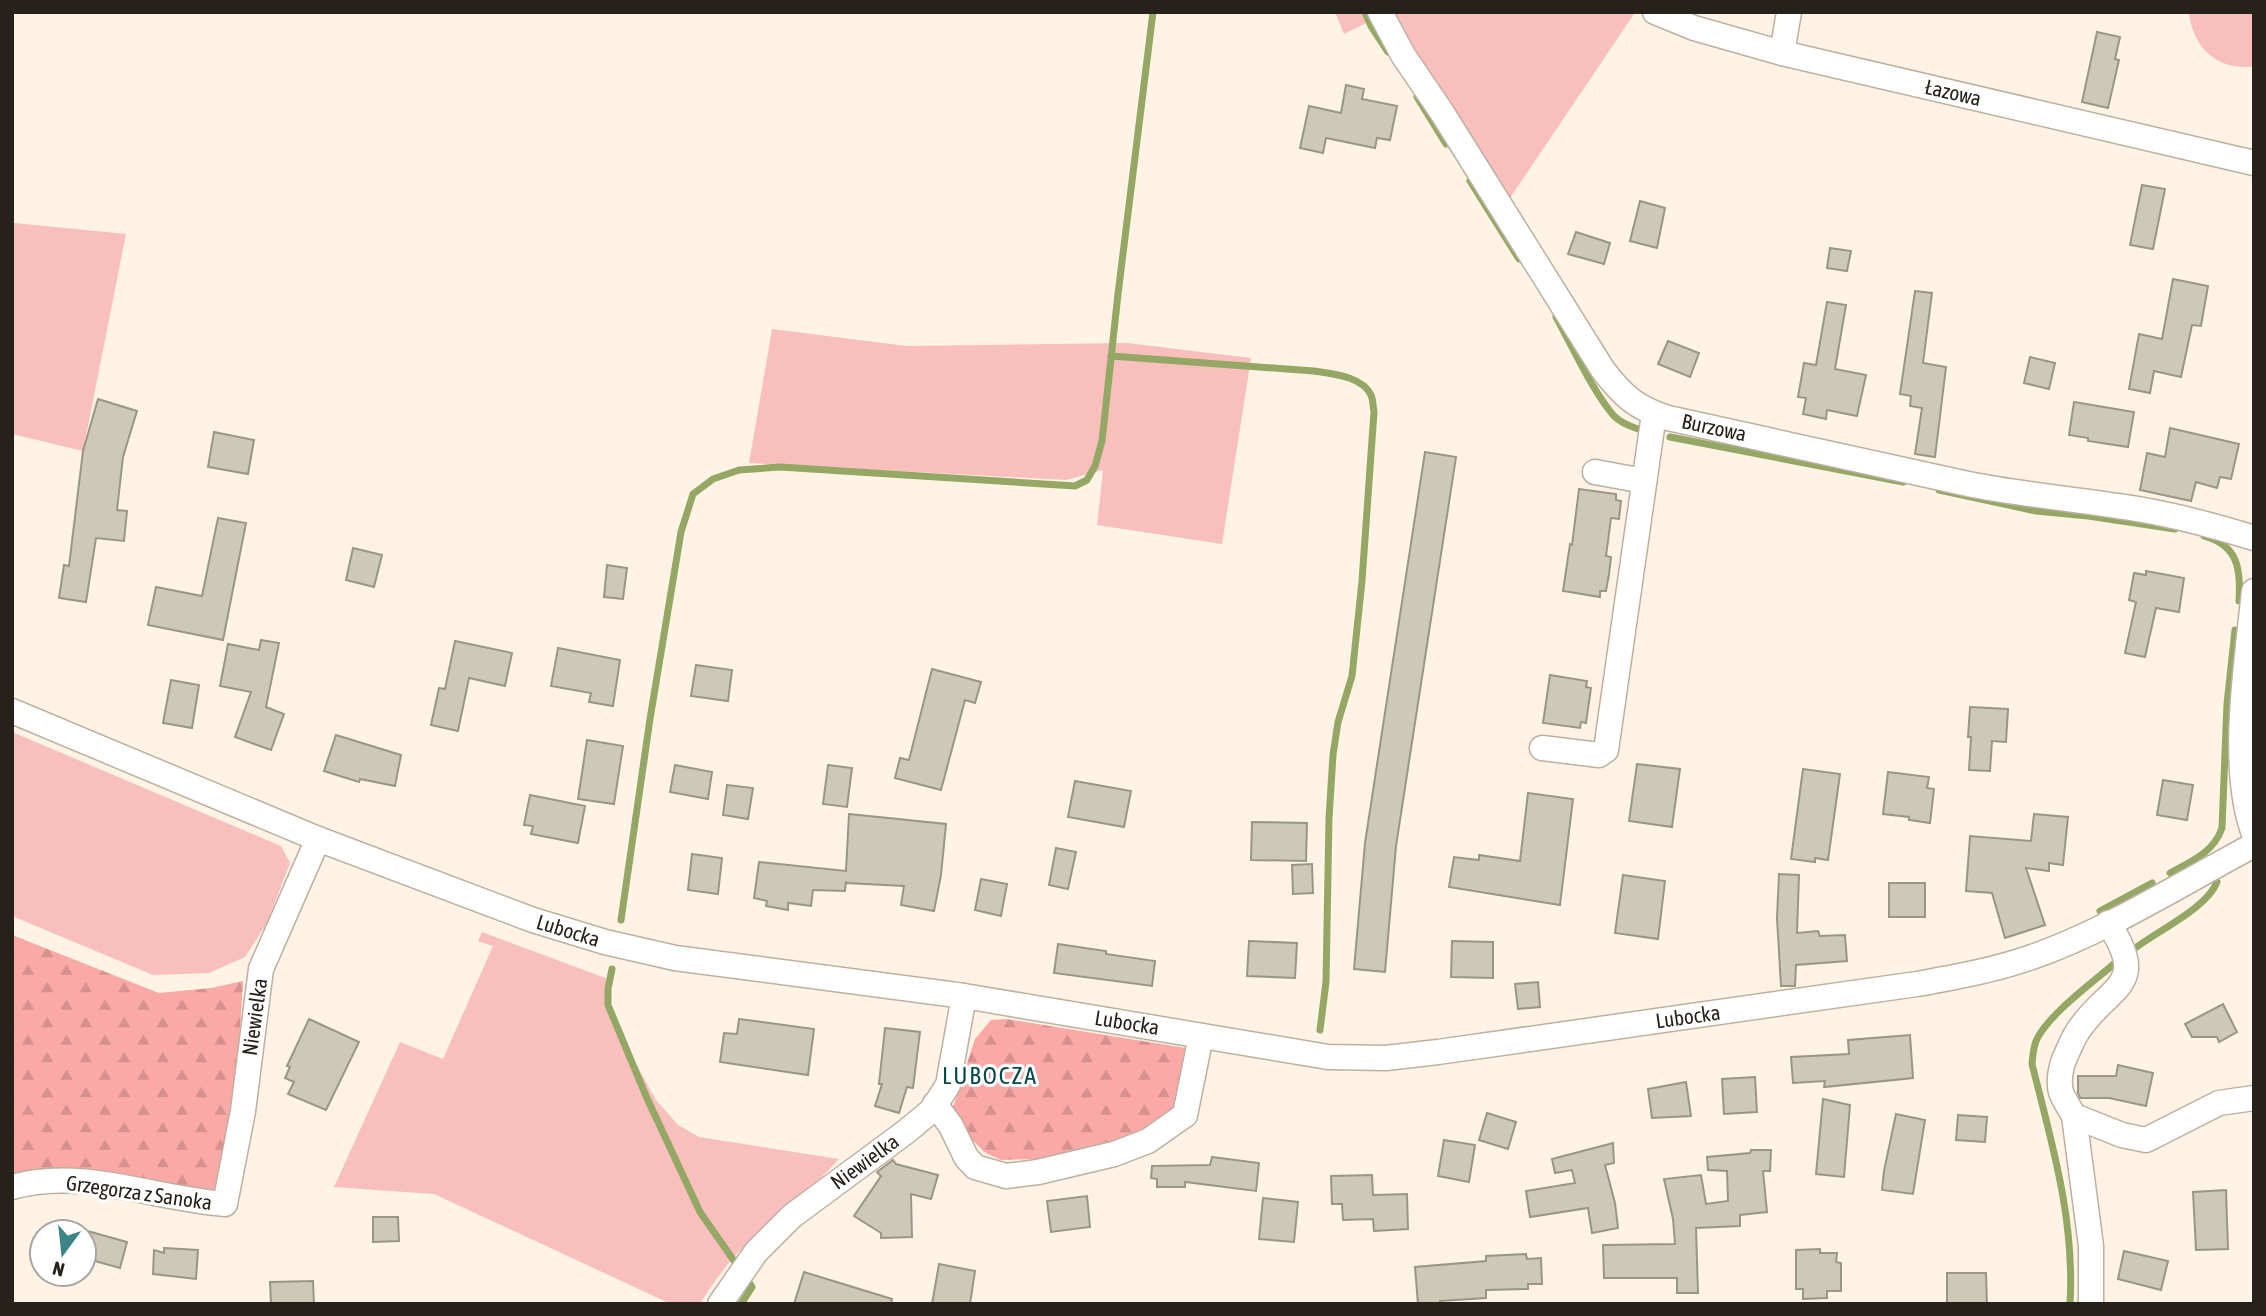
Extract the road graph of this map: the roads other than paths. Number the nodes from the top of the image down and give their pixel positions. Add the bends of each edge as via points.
1 (1380, 12) edge
2 (1655, 12) edge
3 (1789, 12) edge
4 (1782, 52) junction
5 (2254, 163) edge
6 (1654, 414) junction
7 (1595, 472) dead end
8 (1644, 481) junction
9 (2254, 538) edge
10 (2254, 591) edge
11 (12, 711) edge
12 (1542, 748) dead end
13 (2254, 834) edge
14 (318, 839) junction
15 (2254, 845) edge
16 (2108, 923) junction
17 (964, 996) junction
18 (1201, 1036) junction
19 (2254, 1098) edge
20 (935, 1104) junction
21 (2074, 1116) junction
22 (12, 1187) edge
23 (225, 1204) joint
24 (725, 1295) edge
25 (2091, 1304) edge

1 - 6 street, Burzowa via 1603,370 1622,394
2 - 4 street, Łazowa via 1694,28
3 - 4 street
4 - 5 street, Łazowa
6 - 8 street
6 - 9 street, Burzowa via 2012,493 2175,516
7 - 8 street
8 - 12 street via 1606,750 1599,755
10 - 13 street via 2242,709 2242,761
11 - 14 street, Lubocka
14 - 17 street, Lubocka via 533,920 605,942 675,957
14 - 23 street, Niewielka via 261,969 243,1111
15 - 16 street, Lubocka
16 - 18 street, Lubocka via 2033,956 1950,978 1428,1053 1386,1058 1328,1056
16 - 21 street via 2125,955 2125,971 2121,985 2078,1030 2061,1064 2061,1091
17 - 18 street, Lubocka
17 - 20 street, Niewielka via 948,1084
18 - 20 street via 1185,1115 1148,1141 1114,1154 1006,1176 975,1167
19 - 21 street via 2219,1103 2146,1140
20 - 24 street, Niewielka via 907,1131 792,1216 751,1258
21 - 25 street via 2091,1245
22 - 23 street, Grzegorza z Sanoka via 85,1181

